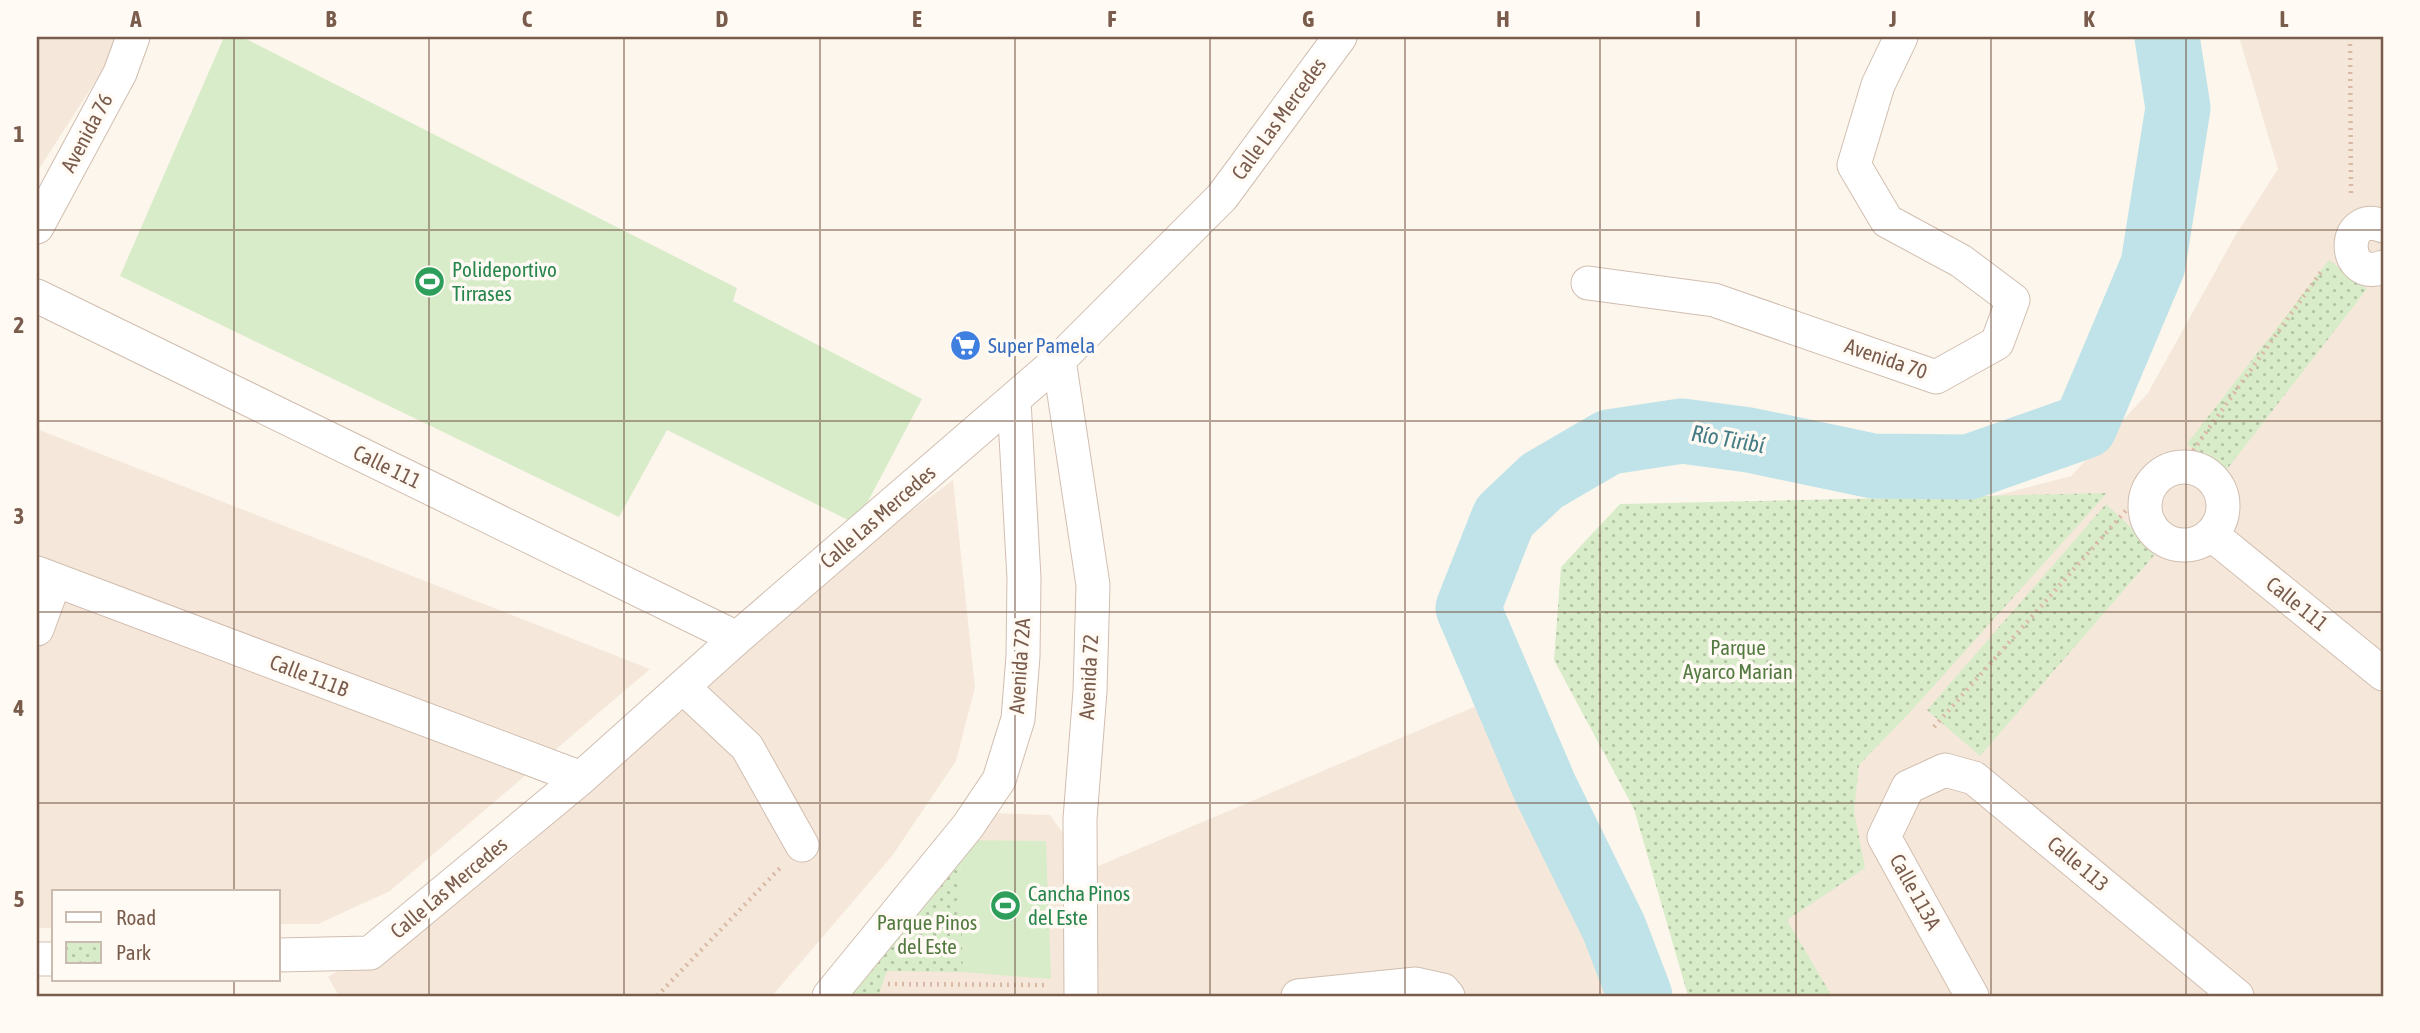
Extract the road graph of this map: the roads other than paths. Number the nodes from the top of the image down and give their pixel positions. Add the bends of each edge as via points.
1 (133, 37) edge
2 (1340, 37) edge
3 (1901, 37) edge
4 (2383, 226) edge
5 (37, 227) edge
6 (2383, 267) edge
7 (1588, 283) dead end
8 (37, 296) edge
9 (1059, 360) junction
10 (1014, 401) junction
11 (2211, 534) dead end
12 (46, 577) edge
13 (37, 629) edge
14 (737, 638) junction
15 (2383, 674) edge
16 (683, 687) junction
17 (581, 778) junction
18 (1908, 787) joint
19 (803, 845) road end
20 (280, 955) edge
21 (1081, 990) edge
22 (1446, 993) edge
23 (829, 996) edge
24 (1298, 996) edge
25 (1972, 996) edge
26 (2237, 996) edge

1 - 5 street, Avenida 76 via 120,73
2 - 9 street, Calle Las Mercedes via 1222,197
3 - 7 street, Avenida 70 via 1878,85 1854,165 1887,221 1961,261 2013,300 1997,343 1936,377 1714,300
4 - 6 street via 2364,225 2350,242 2358,263 2371,269
8 - 14 street, Calle 111
9 - 10 street, Calle Las Mercedes
9 - 21 street, Avenida 72 via 1093,585 1080,818
10 - 14 street, Calle Las Mercedes
10 - 23 street, Avenida 72A via 1024,578 1018,719 999,780 968,826
11 - 15 street, Calle 111
12 - 13 street
12 - 17 street, Calle 111B
14 - 16 street, Calle Las Mercedes
16 - 17 street, Calle Las Mercedes
16 - 19 street via 747,747
17 - 20 street, Calle Las Mercedes via 370,953
18 - 25 street, Calle 113A via 1884,837
18 - 26 street, Calle 113 via 1945,770 1974,778
22 - 24 street via 1416,984

